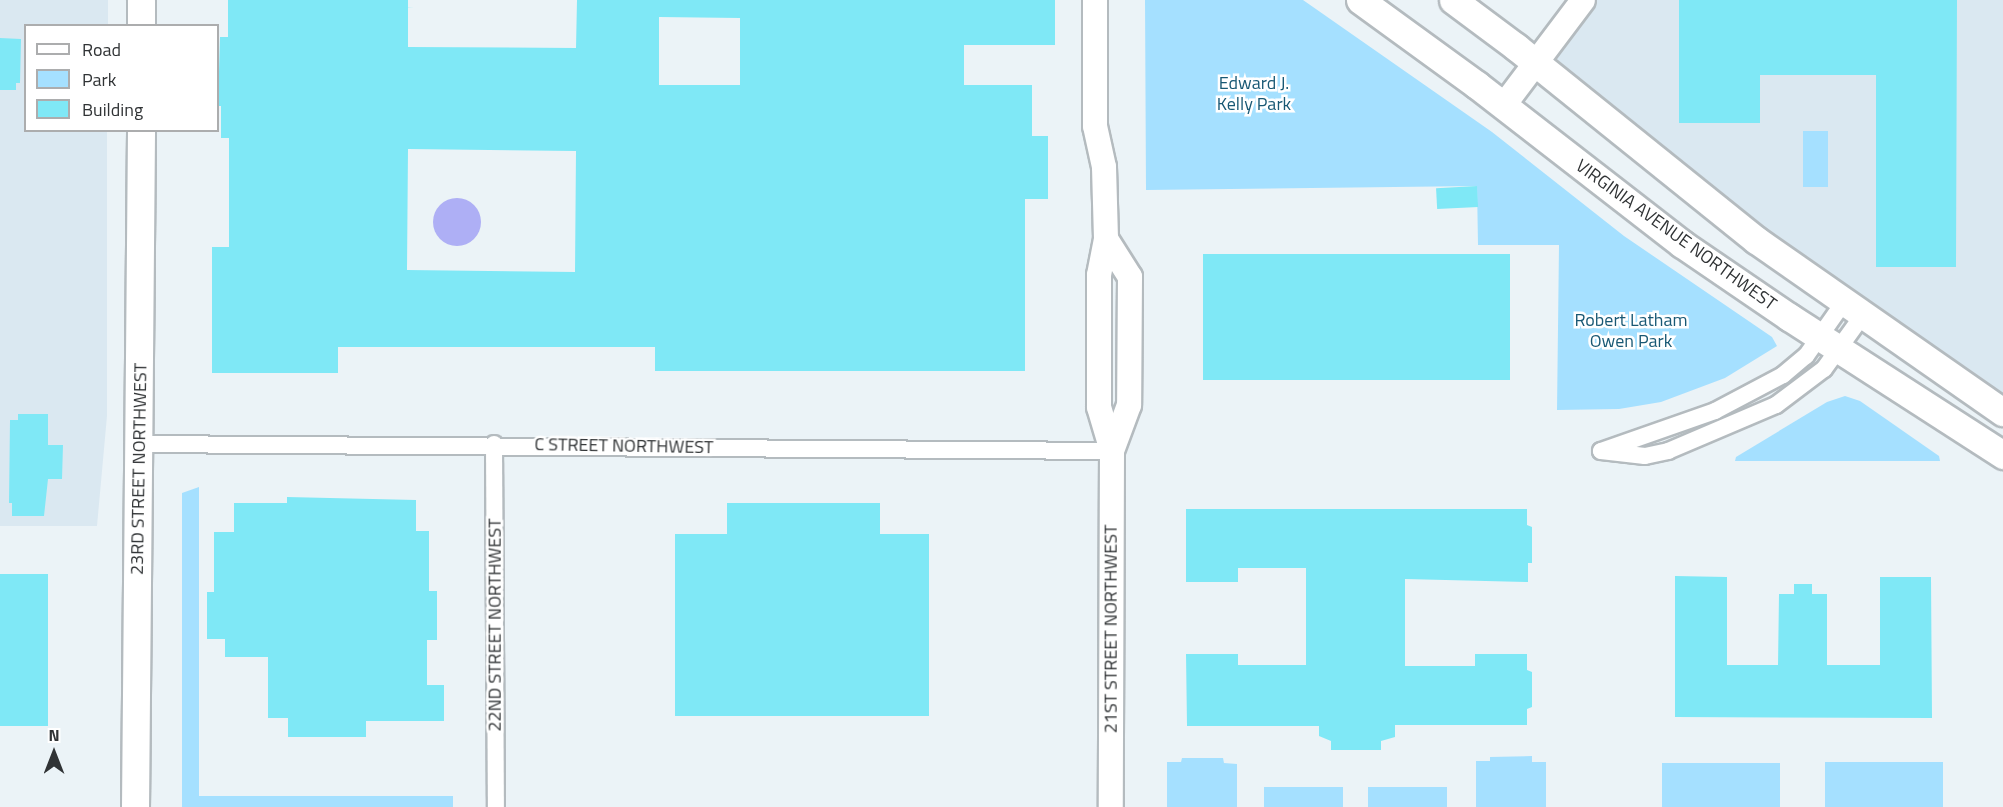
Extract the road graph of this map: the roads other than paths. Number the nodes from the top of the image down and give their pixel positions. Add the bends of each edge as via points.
1 (141, 0) edge
2 (1095, 0) edge
3 (1360, 0) edge
4 (1453, 0) edge
5 (1583, 0) edge
6 (141, 24) edge
7 (1538, 64) junction
8 (1504, 105) junction
9 (141, 132) edge
10 (1853, 309) junction
11 (1830, 342) junction
12 (2003, 412) edge
13 (137, 444) junction
14 (494, 444) junction
15 (1112, 451) junction
16 (2003, 455) edge
17 (135, 807) edge
18 (496, 807) edge
19 (1111, 807) edge

1 - 6 main road
2 - 15 street, 21ST STREET NORTHWEST via 1095,126 1104,167 1106,239 1099,275 1099,407
3 - 8 main road, VIRGINIA AVENUE NORTHWEST
4 - 7 main road
5 - 7 street
7 - 8 street
7 - 10 main road via 1726,218
8 - 11 main road, VIRGINIA AVENUE NORTHWEST via 1637,211
9 - 13 main road, 23RD STREET NORTHWEST via 142,346
10 - 11 street
10 - 11 street
10 - 12 main road
11 - 11 street via 1760,389 1690,421 1601,451 1645,456 1733,426 1803,387
11 - 16 main road, VIRGINIA AVENUE NORTHWEST
13 - 14 street, C STREET NORTHWEST
13 - 17 main road, 23RD STREET NORTHWEST
14 - 15 street, C STREET NORTHWEST
14 - 18 street, 22ND STREET NORTHWEST
15 - 19 street, 21ST STREET NORTHWEST

